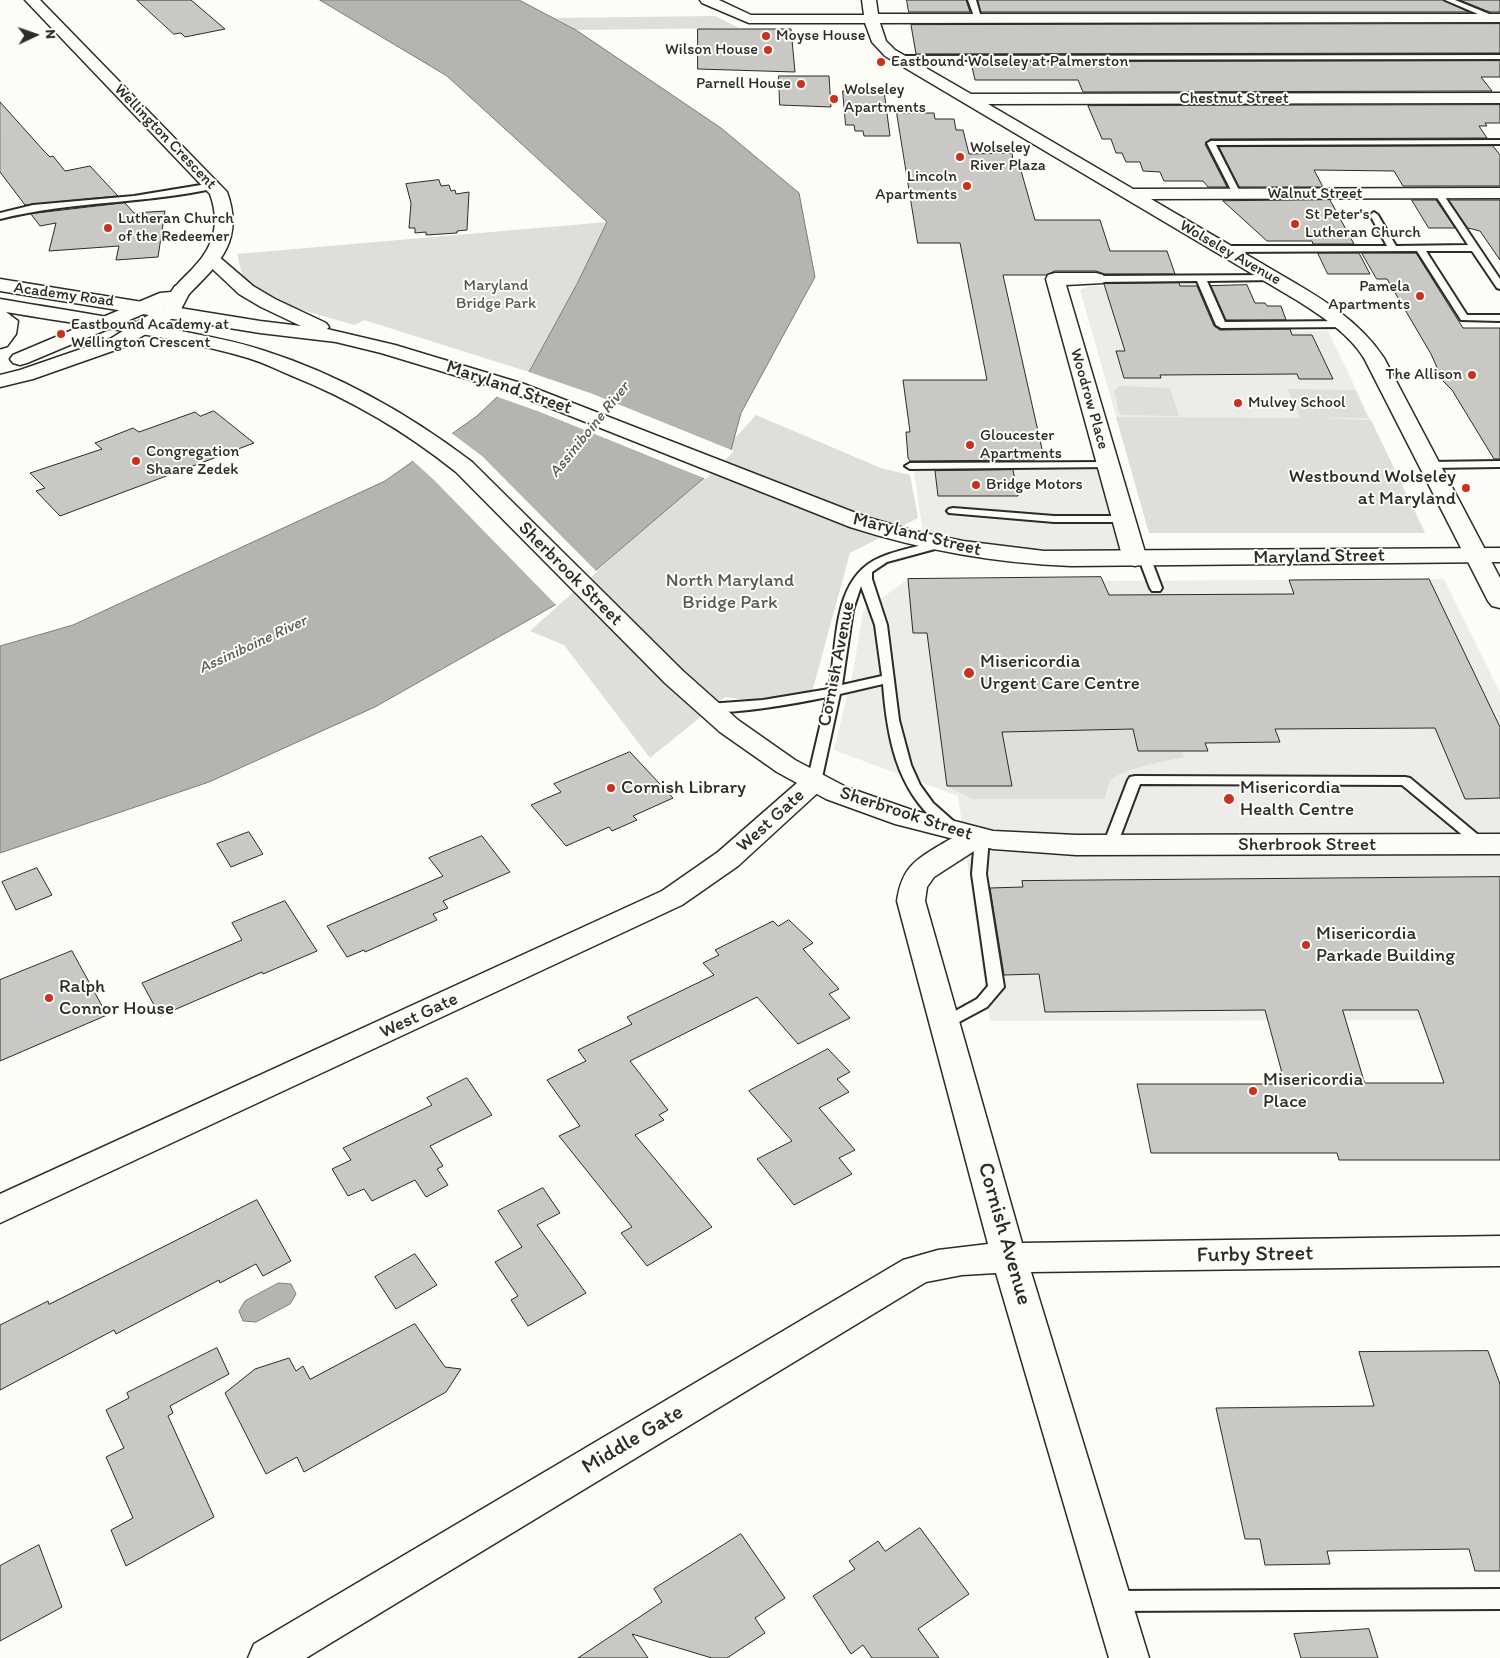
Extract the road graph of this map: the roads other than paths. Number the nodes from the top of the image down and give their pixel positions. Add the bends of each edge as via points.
1 (32, 0) edge
2 (707, 0) edge
3 (869, 0) edge
4 (972, 0) edge
5 (1449, 0) edge
6 (1498, 18) edge
7 (872, 19) junction
8 (979, 19) junction
9 (1500, 57) edge
10 (897, 58) junction
11 (1500, 98) edge
12 (967, 99) junction
13 (1500, 142) edge
14 (213, 186) junction
15 (1438, 193) junction
16 (1500, 193) edge
17 (1130, 194) junction
18 (1237, 194) junction
19 (0, 216) edge
20 (1374, 216) dead end
21 (1393, 248) junction
22 (1420, 248) junction
23 (1475, 248) junction
24 (1224, 249) junction
25 (212, 260) junction
26 (1201, 278) junction
27 (1273, 278) junction
28 (1096, 279) joint
29 (0, 285) edge
30 (1500, 286) edge
31 (182, 290) junction
32 (0, 305) edge
33 (144, 307) junction
34 (171, 311) junction
35 (0, 316) edge
36 (1500, 318) edge
37 (110, 323) junction
38 (1346, 324) junction
39 (144, 328) junction
40 (336, 336) junction
41 (0, 342) edge
42 (284, 365) joint
43 (0, 366) edge
44 (0, 381) edge
45 (1500, 464) edge
46 (1107, 465) junction
47 (1430, 465) junction
48 (910, 466) dead end
49 (953, 511) dead end
50 (1122, 519) junction
51 (942, 544) junction
52 (1477, 556) junction
53 (1500, 556) edge
54 (1140, 559) junction
55 (866, 571) junction
56 (1156, 588) dead end
57 (1500, 601) edge
58 (889, 680) junction
59 (834, 691) junction
60 (707, 707) junction
61 (814, 782) junction
62 (972, 836) junction
63 (1491, 844) edge
64 (1110, 845) junction
65 (944, 1024) junction
66 (0, 1209) edge
67 (1500, 1251) edge
68 (1009, 1258) junction
69 (1500, 1599) edge
70 (1112, 1602) junction
71 (268, 1658) edge
72 (1129, 1658) edge

1 - 14 street, Wellington Crescent
2 - 7 street via 749,19
3 - 7 street, Wolseley Avenue
4 - 8 lane
5 - 6 lane
6 - 8 street
7 - 8 street
7 - 10 street, Wolseley Avenue via 879,43
9 - 10 lane
10 - 12 street, Wolseley Avenue
11 - 12 street, Chestnut Street
12 - 17 street, Wolseley Avenue
13 - 18 lane via 1211,143
14 - 19 lane via 134,199 33,208
14 - 25 street, Wellington Crescent via 222,202 226,226
15 - 16 street, Walnut Street
15 - 18 street, Walnut Street
15 - 23 lane
17 - 18 street, Walnut Street
17 - 24 street, Wolseley Avenue
20 - 21 lane
21 - 22 lane
21 - 24 lane
22 - 23 lane
22 - 36 lane via 1464,318
23 - 30 lane
24 - 27 street, Wolseley Avenue
25 - 31 street, Wellington Crescent
25 - 40 street via 246,290
26 - 27 lane
26 - 28 lane
26 - 38 lane via 1221,325
27 - 38 street, Wolseley Avenue
28 - 46 street, Woodrow Place via 1055,279
29 - 33 street, Academy Road
31 - 33 street, Wellington Crescent
31 - 34 street, Wellington Crescent
32 - 37 street, Academy Road
33 - 34 street, Academy Road
33 - 37 street, Wellington Crescent
34 - 39 street
34 - 40 street, Academy Road
35 - 41 street via 8,321 6,334
37 - 39 street, Academy Road
37 - 43 street, Wellington Crescent
38 - 47 street, Wolseley Avenue via 1374,358
39 - 42 street, Academy Road via 257,355
39 - 44 street via 117,343
40 - 51 street, Maryland Street via 517,388 868,525
42 - 60 street, Sherbrook Street via 386,412 464,467
45 - 47 lane
46 - 48 lane
46 - 50 street, Woodrow Place
47 - 52 street, Wolseley Avenue
49 - 50 lane via 1054,519
50 - 54 street, Woodrow Place
51 - 54 street, Maryland Street via 1032,558
51 - 55 lane, Cornish Avenue via 882,560
52 - 53 street, Maryland Street
52 - 54 street, Maryland Street
52 - 57 street, Wolseley Avenue
54 - 56 lane
55 - 58 lane via 865,583 882,625
55 - 59 lane, Cornish Avenue via 857,581 847,610
58 - 59 lane
58 - 62 lane via 896,734 908,776 928,807
59 - 60 lane via 763,706
59 - 61 lane, Cornish Avenue
60 - 61 street, Sherbrook Street via 750,742
61 - 62 street, Sherbrook Street via 876,809
61 - 66 street, West Gate via 740,850 692,887 672,898
62 - 64 street, Sherbrook Street via 1034,844
62 - 65 lane via 996,987 982,1003
62 - 65 street, Cornish Avenue via 924,870 911,893
63 - 64 street, Sherbrook Street
63 - 64 lane via 1405,781 1135,780
65 - 68 street, Cornish Avenue
67 - 68 street, Furby Street
68 - 70 street, Cornish Avenue
68 - 71 street, Middle Gate via 936,1263 915,1271
69 - 70 lane
70 - 72 street, Cornish Avenue

